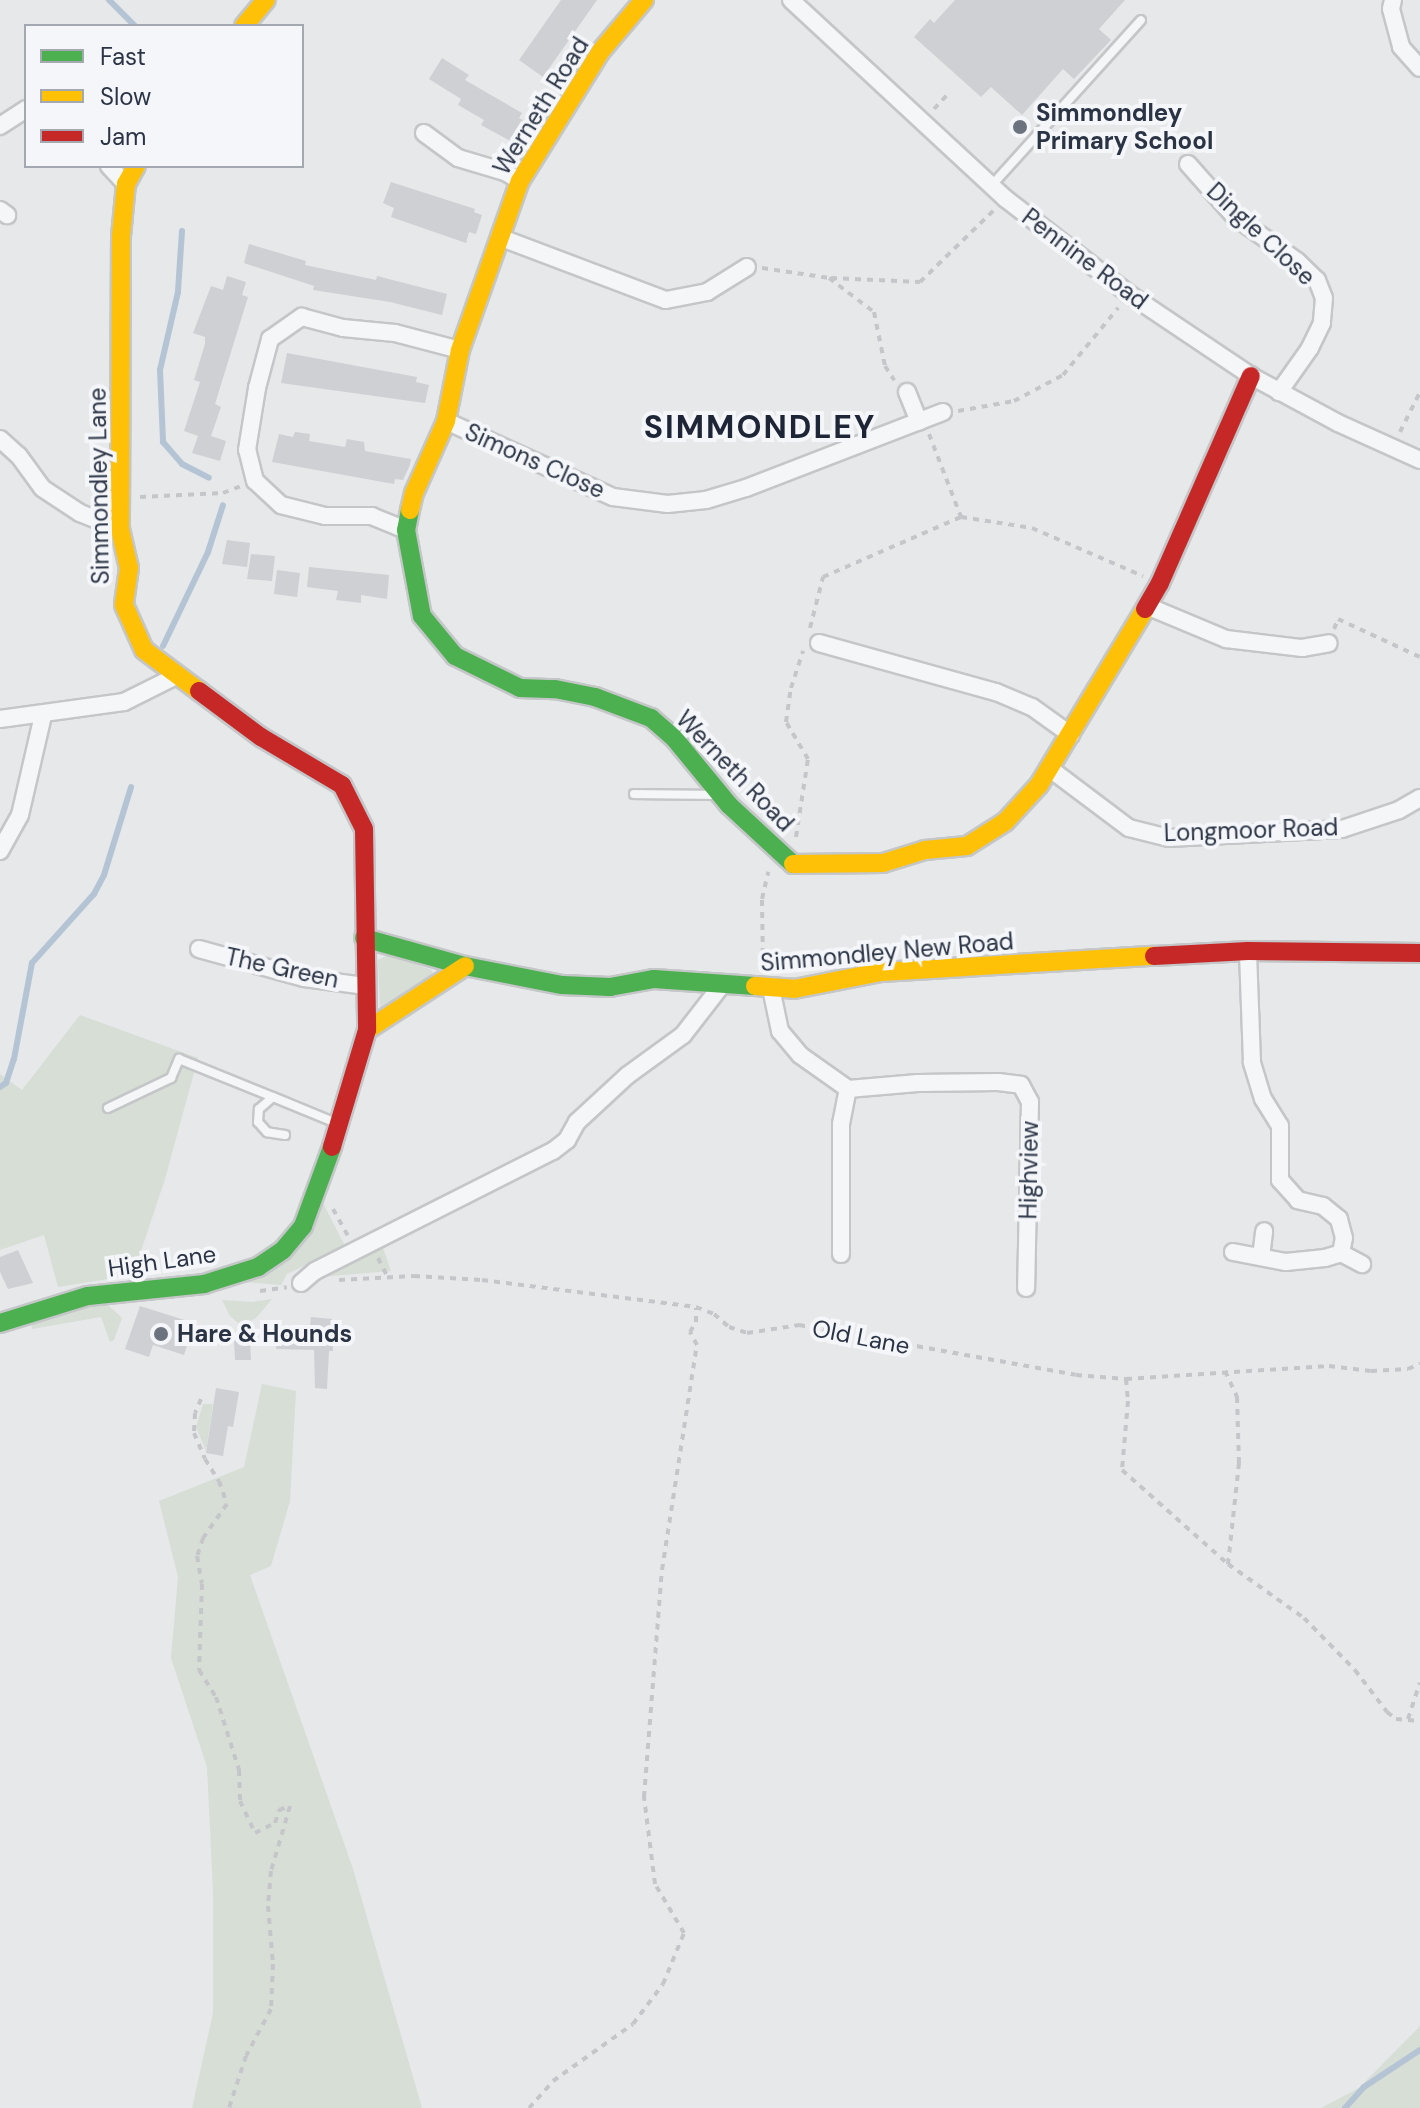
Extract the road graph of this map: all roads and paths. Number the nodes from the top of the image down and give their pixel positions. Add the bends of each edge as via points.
1 (264, 0) edge
2 (644, 0) edge
3 (791, 0) edge
4 (1393, 0) edge
5 (1141, 20) dead end
6 (246, 24) edge
7 (1420, 68) edge
8 (24, 110) edge
9 (0, 126) edge
10 (424, 133) dead end
11 (1188, 164) dead end
12 (111, 168) edge
13 (135, 168) edge
14 (520, 181) junction
15 (126, 184) junction
16 (991, 185) junction
17 (1006, 199) junction
18 (499, 237) junction
19 (747, 267) joint
20 (829, 278) junction
21 (1129, 294) junction
22 (460, 350) junction
23 (1251, 376) junction
24 (907, 392) joint
25 (1279, 392) junction
26 (1420, 392) edge
27 (943, 412) joint
28 (446, 421) junction
29 (922, 421) junction
30 (0, 439) edge
31 (1392, 449) junction
32 (1420, 460) edge
33 (255, 481) junction
34 (121, 495) junction
35 (961, 517) junction
36 (120, 529) junction
37 (406, 530) junction
38 (1160, 583) junction
39 (1147, 606) junction
40 (810, 642) junction
41 (1329, 643) joint
42 (1420, 657) edge
43 (176, 676) junction
44 (43, 715) junction
45 (0, 719) edge
46 (1071, 735) junction
47 (1049, 768) junction
48 (634, 794) dead end
49 (721, 795) junction
50 (1420, 798) edge
51 (774, 847) junction
52 (0, 851) edge
53 (793, 864) junction
54 (364, 938) junction
55 (199, 949) dead end
56 (1248, 951) junction
57 (1420, 953) edge
58 (465, 966) junction
59 (366, 986) junction
60 (721, 986) junction
61 (766, 988) junction
62 (367, 1030) junction
63 (848, 1089) junction
64 (273, 1097) junction
65 (108, 1108) dead end
66 (337, 1123) junction
67 (285, 1135) dead end
68 (320, 1186) junction
69 (1264, 1231) dead end
70 (357, 1252) junction
71 (1233, 1252) dead end
72 (1341, 1253) junction
73 (841, 1254) dead end
74 (1261, 1257) junction
75 (1362, 1264) dead end
76 (301, 1283) junction
77 (1026, 1288) dead end
78 (253, 1292) dead end
79 (696, 1307) junction
80 (0, 1323) edge
81 (1420, 1364) edge
82 (1225, 1371) junction
83 (1126, 1379) junction
84 (201, 1399) dead end
85 (1228, 1564) junction
86 (1420, 1683) edge
87 (1407, 1719) junction
88 (1420, 1721) edge
89 (229, 2108) edge
90 (529, 2108) edge

1 - 6 street
2 - 14 street, Werneth Road via 601,51
3 - 16 street, Pennine Road
4 - 7 street via 1401,47
5 - 16 lane
8 - 9 street
10 - 14 street via 458,158
11 - 25 street, Dingle Close via 1235,217 1317,280 1324,298 1322,323
12 - 15 street
13 - 15 street, Simmondley Lane
14 - 18 street, Werneth Road
15 - 34 street, Simmondley Lane via 121,236
16 - 17 street, Pennine Road
17 - 20 path via 920,282
17 - 21 street, Pennine Road
18 - 19 street via 666,300 707,292
18 - 22 street, Werneth Road
19 - 20 path
20 - 24 path via 874,312 885,366
21 - 23 street, Pennine Road
21 - 27 path via 1063,375 1014,401
22 - 28 street, Werneth Road
22 - 33 street via 302,317 270,339 247,450
23 - 25 street, Pennine Road
23 - 38 street, Werneth Road
24 - 29 street
25 - 31 street, Pennine Road
26 - 31 path
27 - 29 street, Simons Close
28 - 29 street, Simons Close via 613,497 668,504 746,488
28 - 37 street, Werneth Road via 414,493
29 - 35 path
30 - 36 street via 42,488 80,513
31 - 32 street, Pennine Road
33 - 34 path via 223,493
33 - 37 street via 281,505 325,516 372,516
34 - 36 street, Simmondley Lane
35 - 38 path via 1032,528
35 - 40 path via 823,577
36 - 43 street, Simmondley Lane via 129,568 124,605 144,650
37 - 49 street, Werneth Road via 422,616 455,656 520,688 595,697 651,718
38 - 39 street, Werneth Road
39 - 41 street via 1226,639 1302,648
39 - 46 street, Werneth Road
40 - 46 street via 996,692 1032,707
40 - 53 path via 791,688 786,722 808,759
41 - 42 path via 1338,619
43 - 44 street via 124,702
43 - 54 street, Simmondley Lane via 261,737 342,785 364,829
44 - 45 street
44 - 52 street via 20,815
46 - 47 street, Werneth Road
47 - 50 street, Longmoor Road via 1129,828 1169,838 1342,829
47 - 53 street, Werneth Road via 1005,822 967,846 925,850 883,863
48 - 49 lane
49 - 51 street, Werneth Road
51 - 53 street, Werneth Road
51 - 61 path via 762,899
54 - 58 street, Simmondley New Road
54 - 59 street, Simmondley Lane
55 - 59 street, The Green via 304,978
56 - 57 street, Simmondley New Road
56 - 61 street, Simmondley New Road via 881,972 794,989
56 - 72 street via 1252,1062 1263,1099 1280,1126 1280,1180 1298,1200 1323,1206 1339,1219
58 - 60 street, Simmondley New Road via 562,985 610,987 654,979
58 - 62 street
59 - 62 street, Simmondley Lane
60 - 61 street, Simmondley New Road
60 - 70 street via 683,1035 628,1075 553,1151
61 - 63 street via 780,1031 800,1055
62 - 66 street, High Lane
63 - 73 street via 841,1124
63 - 77 street, Highview via 898,1083 1021,1085 1030,1102
64 - 65 lane via 179,1059 171,1078
64 - 66 lane
64 - 67 lane via 259,1109 258,1122 267,1132
66 - 68 street, High Lane
68 - 70 path
68 - 80 street, High Lane via 303,1226 283,1250 258,1267 204,1284 88,1296
69 - 74 street
70 - 76 street
71 - 74 street
72 - 74 street via 1286,1262
72 - 75 street
76 - 78 path, Old Lane
76 - 79 path, Old Lane via 414,1276
79 - 83 path, Old Lane via 747,1333 799,1325 960,1357
79 - 90 path via 690,1332 697,1345 662,1570 644,1797 655,1884 684,1933 663,1984 633,2024 553,2081
81 - 82 path, Old Lane via 1371,1371 1329,1366
82 - 83 path, Old Lane
82 - 85 path via 1237,1397 1239,1463
83 - 85 path via 1122,1470
84 - 89 path via 194,1433 227,1504 197,1556 202,1584 199,1670 216,1697 239,1770 240,1801 255,1833 275,1823 279,1810 290,1806 271,1871 271,2009 246,2056
85 - 87 path via 1304,1618 1387,1712
86 - 87 path
87 - 88 path

